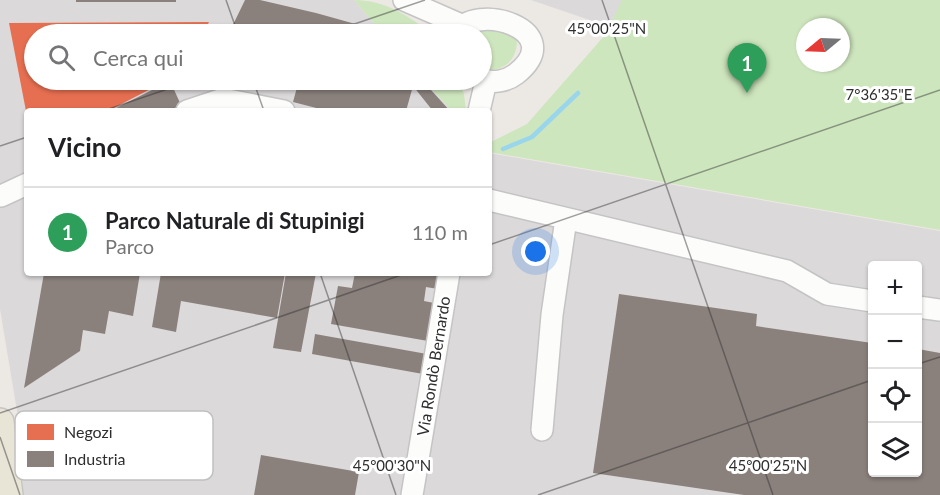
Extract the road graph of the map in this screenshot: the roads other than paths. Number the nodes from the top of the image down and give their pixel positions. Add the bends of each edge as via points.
1 (404, 0) edge
2 (504, 3) edge
3 (448, 24) edge
4 (461, 24) edge
5 (492, 80) edge
6 (482, 90) edge
7 (196, 108) edge
8 (269, 108) edge
9 (479, 108) edge
10 (24, 185) edge
11 (1, 196) edge
12 (492, 201) edge
13 (566, 219) junction
14 (448, 276) edge
15 (868, 299) edge
16 (922, 308) edge
17 (940, 310) edge
18 (0, 422) edge
19 (542, 430) dead end
20 (9, 495) edge
21 (412, 495) edge

1 - 3 street
2 - 4 street via 479,6
2 - 5 street via 521,15 529,28 530,55 514,75
6 - 9 street
7 - 8 street via 223,99
10 - 11 street
12 - 13 street
13 - 15 street via 787,271 827,294
13 - 19 street via 552,315
14 - 21 street, Via Rondò Bernardo
16 - 17 street
18 - 20 main road

